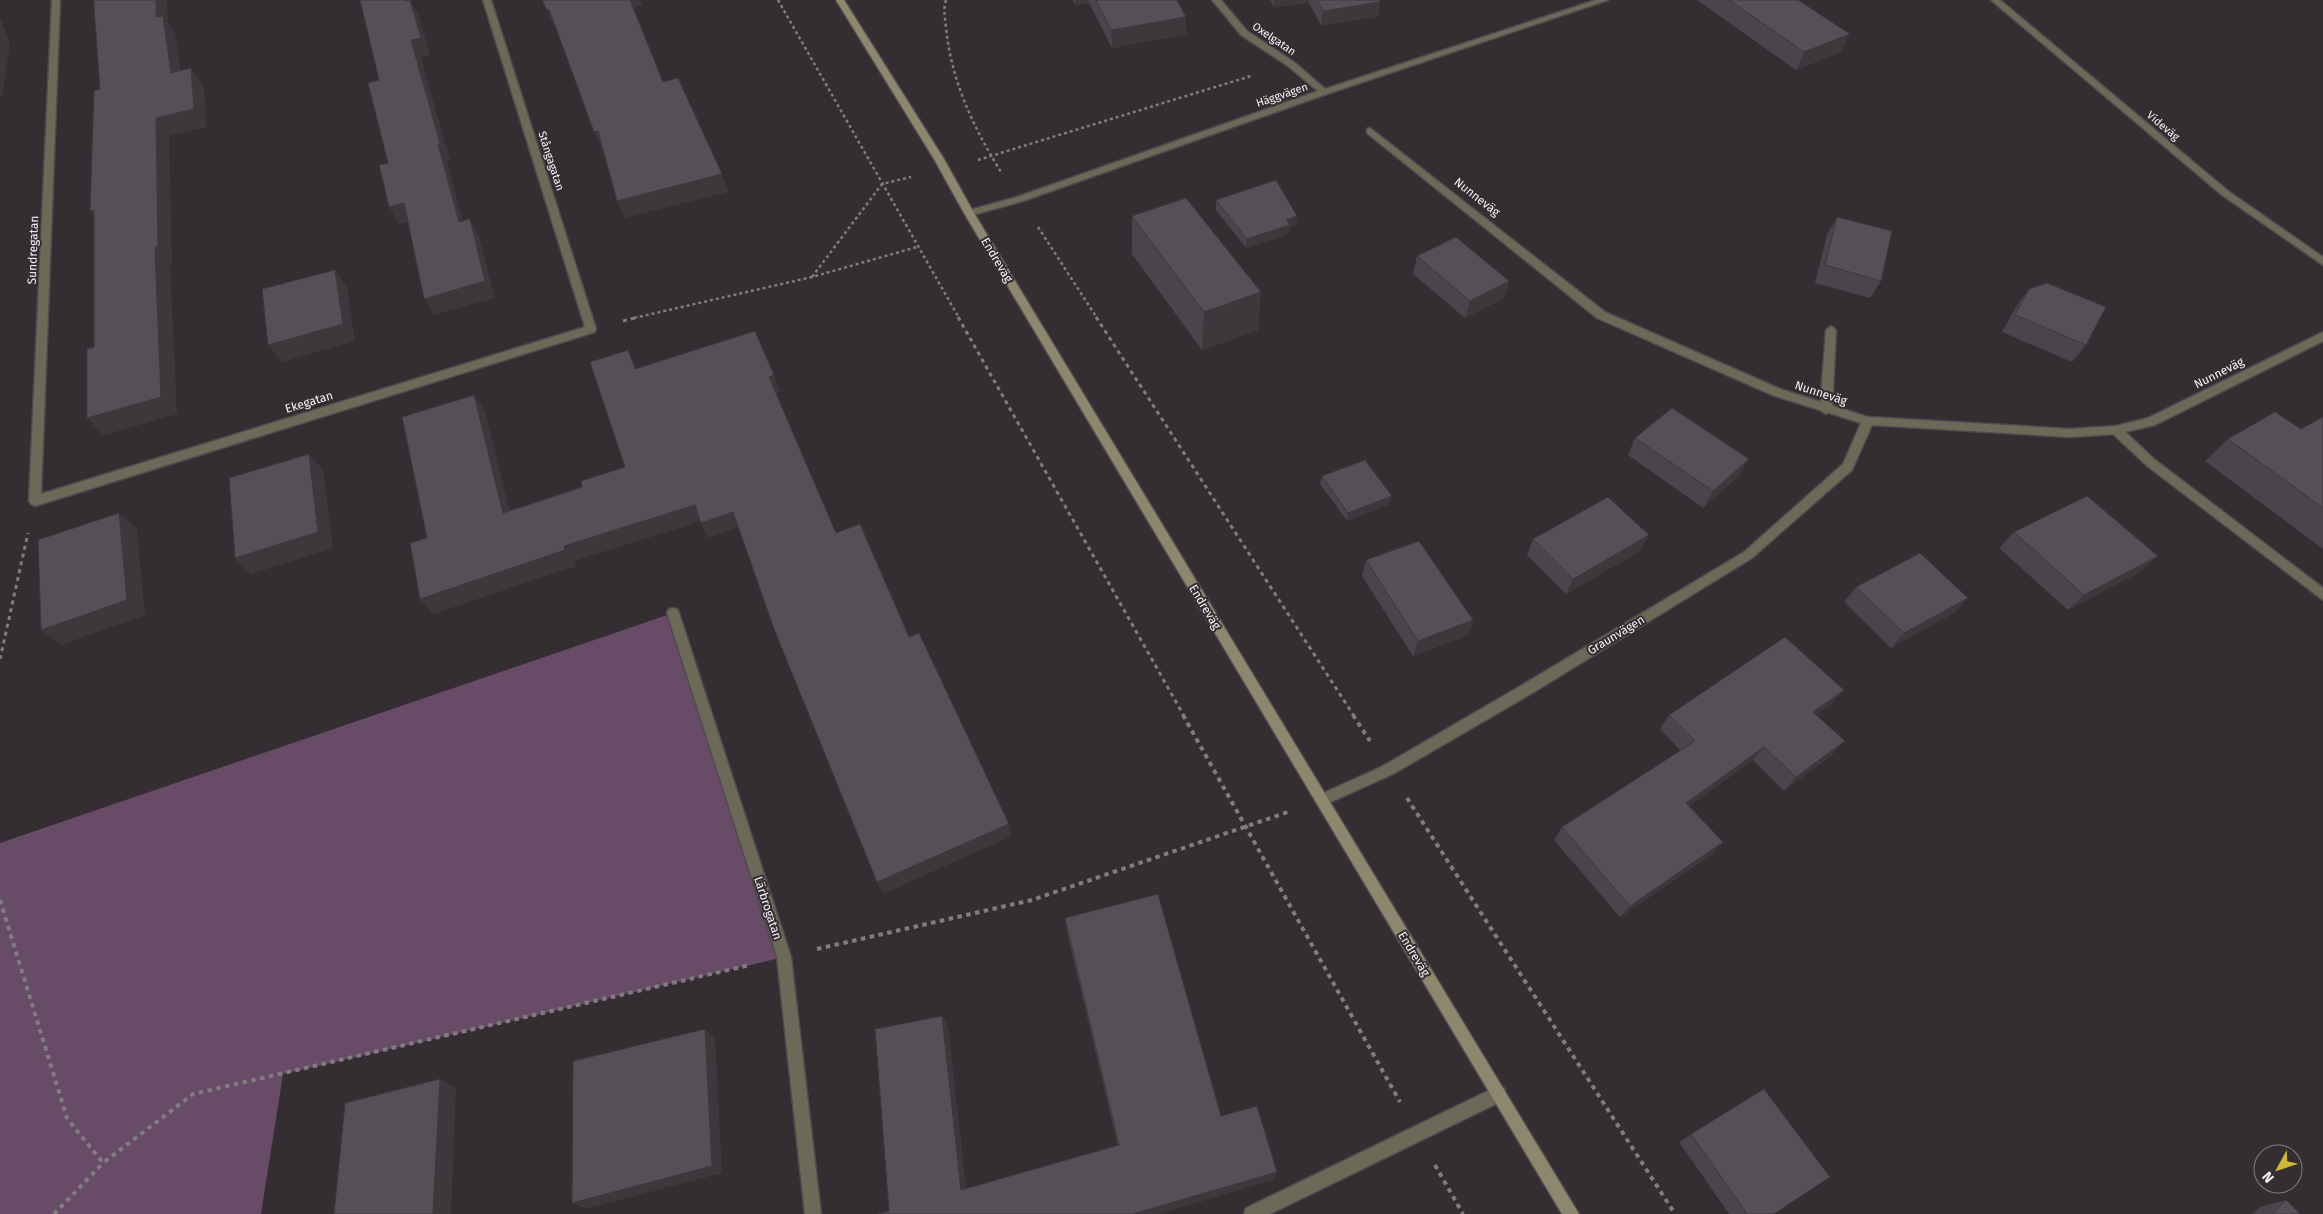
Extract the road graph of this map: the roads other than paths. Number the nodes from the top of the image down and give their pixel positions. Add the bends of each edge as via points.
1 (56, 0) edge
2 (487, 0) edge
3 (840, 0) edge
4 (1216, 0) edge
5 (1601, 0) edge
6 (1995, 0) edge
7 (1324, 92) junction
8 (1370, 131) dead end
9 (969, 214) junction
10 (2323, 262) edge
11 (591, 329) joint
12 (1830, 330) dead end
13 (2323, 336) edge
14 (1826, 410) junction
15 (1868, 421) junction
16 (2116, 430) junction
17 (34, 501) joint
18 (2323, 595) edge
19 (673, 613) dead end
20 (1322, 800) junction
21 (1498, 1094) junction
22 (813, 1214) edge
23 (1252, 1214) edge
24 (1571, 1214) edge

1 - 17 street, Sundregatan
2 - 11 street, Stångagatan
3 - 9 main road, Endreväg via 947,169
4 - 7 street, Oxelgatan via 1244,33 1291,64
5 - 7 street, Häggvägen
6 - 10 street, Videväg via 2225,193
7 - 9 street, Häggvägen
8 - 14 street, Nunneväg via 1601,315 1776,392
9 - 20 main road, Endreväg
11 - 17 street, Ekegatan
12 - 14 street
13 - 16 street, Nunneväg via 2151,422
14 - 15 street, Nunneväg
15 - 16 street, Nunneväg via 2070,433
15 - 20 street, Graunvägen via 1848,467 1748,555 1388,770
16 - 18 street via 2150,462
19 - 22 street, Lärbrogatan via 784,957
20 - 21 main road, Endreväg
21 - 23 street
21 - 24 main road, Endreväg

